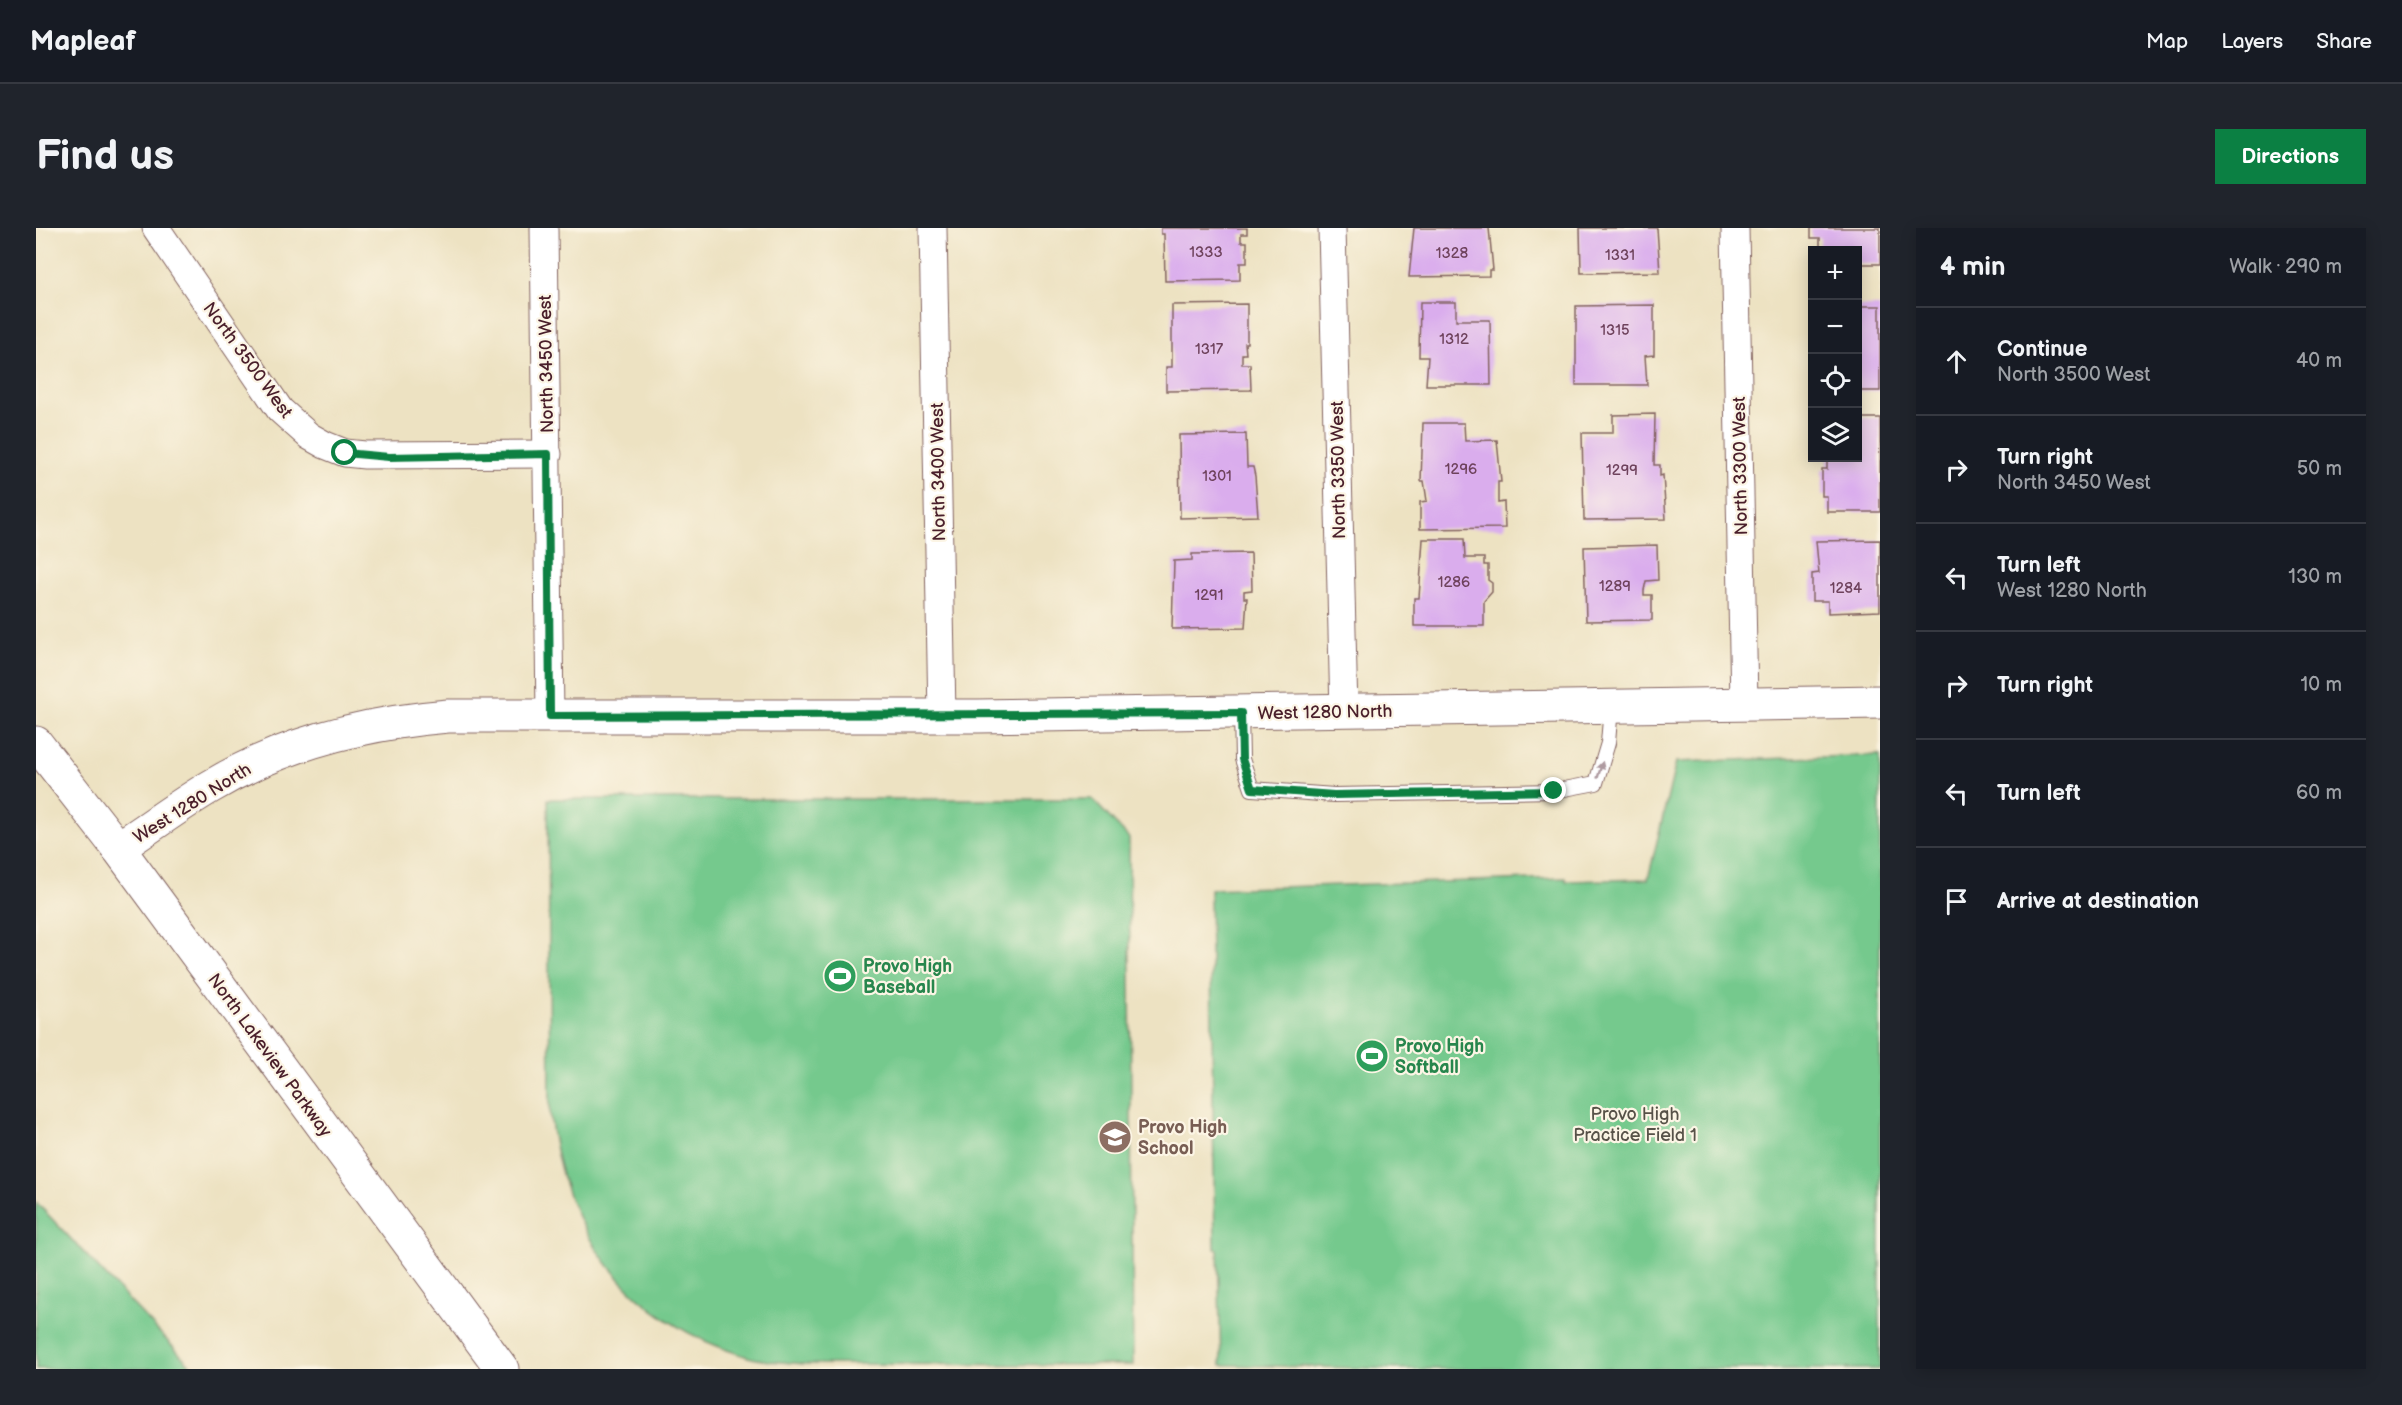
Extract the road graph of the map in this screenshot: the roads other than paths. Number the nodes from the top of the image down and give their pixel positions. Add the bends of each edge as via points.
1 (156, 228) edge
2 (544, 228) edge
3 (933, 228) edge
4 (1332, 228) edge
5 (1735, 228) edge
6 (548, 454) junction
7 (1880, 702) edge
8 (1744, 704) junction
9 (1611, 706) junction
10 (1344, 712) junction
11 (1241, 713) junction
12 (550, 716) junction
13 (942, 716) junction
14 (36, 743) edge
15 (118, 848) junction
16 (502, 1369) edge

1 - 6 street, North 3500 West via 280,410 309,436 345,453 366,455
2 - 6 street, North 3450 West
3 - 13 street, North 3400 West
4 - 10 street, North 3350 West
5 - 8 street, North 3300 West
6 - 12 street, North 3450 West
7 - 8 street, West 1280 North
8 - 9 street, West 1280 North
9 - 10 street, West 1280 North
11 -> 9 lane via 1242,759 1252,789 1368,795 1554,791 1596,783 1608,743
10 - 11 street, West 1280 North
11 - 13 street, West 1280 North
12 - 13 street, West 1280 North
12 - 15 street, West 1280 North via 406,719 324,736 237,772
14 - 15 street, North Lakeview Parkway
15 - 16 street, North Lakeview Parkway

